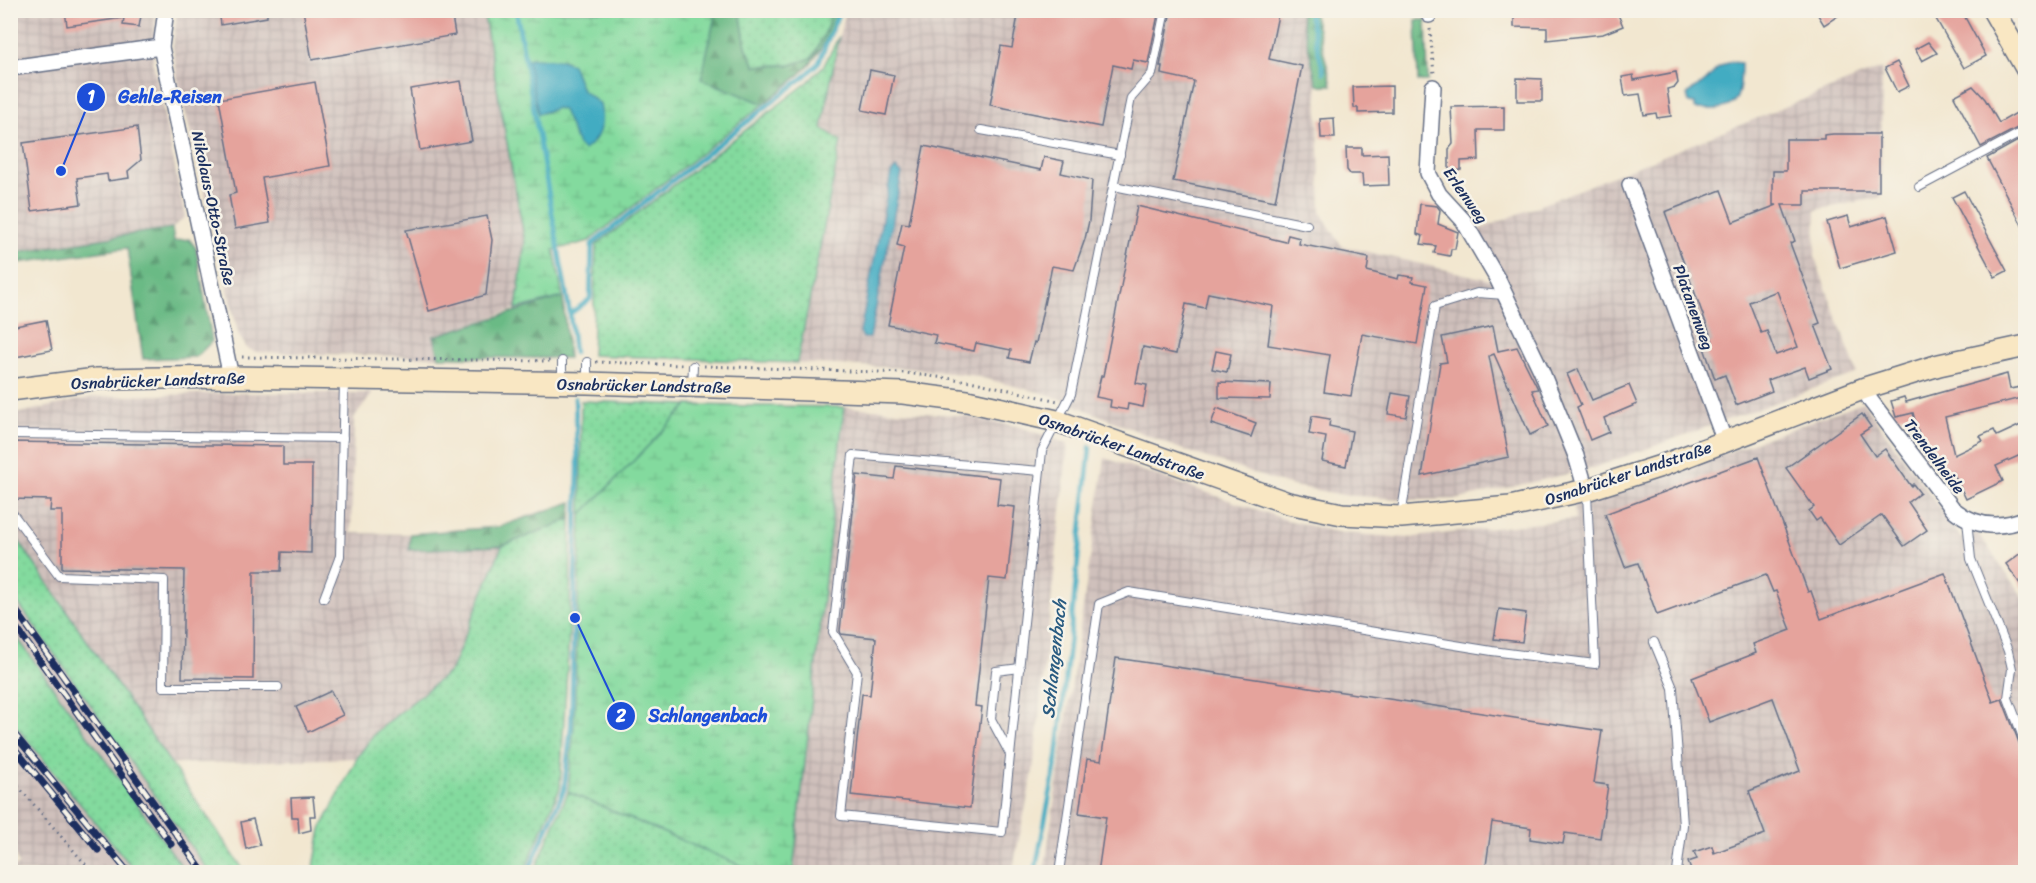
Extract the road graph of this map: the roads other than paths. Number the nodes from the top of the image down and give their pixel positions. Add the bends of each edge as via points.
1 (166, 10) edge
2 (1165, 10) edge
3 (1993, 10) edge
4 (161, 47) junction
5 (10, 68) edge
6 (2025, 68) edge
7 (1433, 87) road end
8 (981, 130) dead end
9 (2025, 130) edge
10 (1120, 155) junction
11 (1630, 185) dead end
12 (1114, 186) junction
13 (1919, 187) dead end
14 (1307, 225) dead end
15 (1504, 295) junction
16 (2025, 346) edge
17 (562, 361) dead end
18 (587, 362) dead end
19 (231, 377) junction
20 (344, 379) junction
21 (562, 383) junction
22 (587, 383) junction
23 (1865, 388) junction
24 (10, 390) edge
25 (1057, 421) junction
26 (10, 434) edge
27 (343, 438) junction
28 (1725, 441) junction
29 (1040, 471) junction
30 (1586, 490) junction
31 (10, 510) edge
32 (1401, 517) junction
33 (2025, 518) edge
34 (1967, 520) junction
35 (324, 598) dead end
36 (1654, 642) dead end
37 (1020, 668) junction
38 (278, 687) dead end
39 (2025, 745) edge
40 (1010, 755) junction
41 (1059, 873) edge
42 (1677, 873) edge

1 - 4 street, Nikolaus-Otto-Straße
2 - 10 lane via 1152,74 1131,98
3 - 6 street
4 - 5 street
4 - 19 street, Nikolaus-Otto-Straße
7 - 15 street, Erlenweg via 1428,173 1439,194 1463,220
8 - 10 lane
9 - 13 lane
10 - 12 lane
11 - 28 street, Platanenweg
12 - 14 lane
12 - 25 lane via 1071,394
15 - 30 street via 1541,370
15 - 32 lane via 1477,293 1435,306
16 - 23 street, Osnabrücker Landstraße via 1939,365
17 - 21 lane
18 - 22 lane
19 - 20 street, Osnabrücker Landstraße
19 - 24 street, Osnabrücker Landstraße via 96,379
20 - 21 street, Osnabrücker Landstraße
20 - 27 lane
21 - 22 street, Osnabrücker Landstraße
22 - 25 street, Osnabrücker Landstraße via 692,376 903,393 967,400
23 - 28 street, Osnabrücker Landstraße
23 - 34 street, Trendelheide via 1870,400 1953,509
25 - 29 lane via 1042,451
25 - 32 street, Osnabrücker Landstraße via 1288,503 1342,514
26 - 27 lane
27 - 35 lane via 340,556
28 - 30 street, Osnabrücker Landstraße
29 - 37 lane
29 - 40 lane via 853,454 833,632 857,672 842,816 1002,832
30 - 32 street, Osnabrücker Landstraße via 1510,507
30 - 41 lane via 1596,663 1492,651 1129,592 1099,604
31 - 38 lane via 59,576 164,580 163,687
33 - 34 street via 2012,524 1993,525
34 - 39 lane via 1971,559 2008,651 2012,669 2008,698
36 - 42 lane via 1673,688 1683,825
37 - 40 lane
37 - 40 lane via 996,671 991,719

